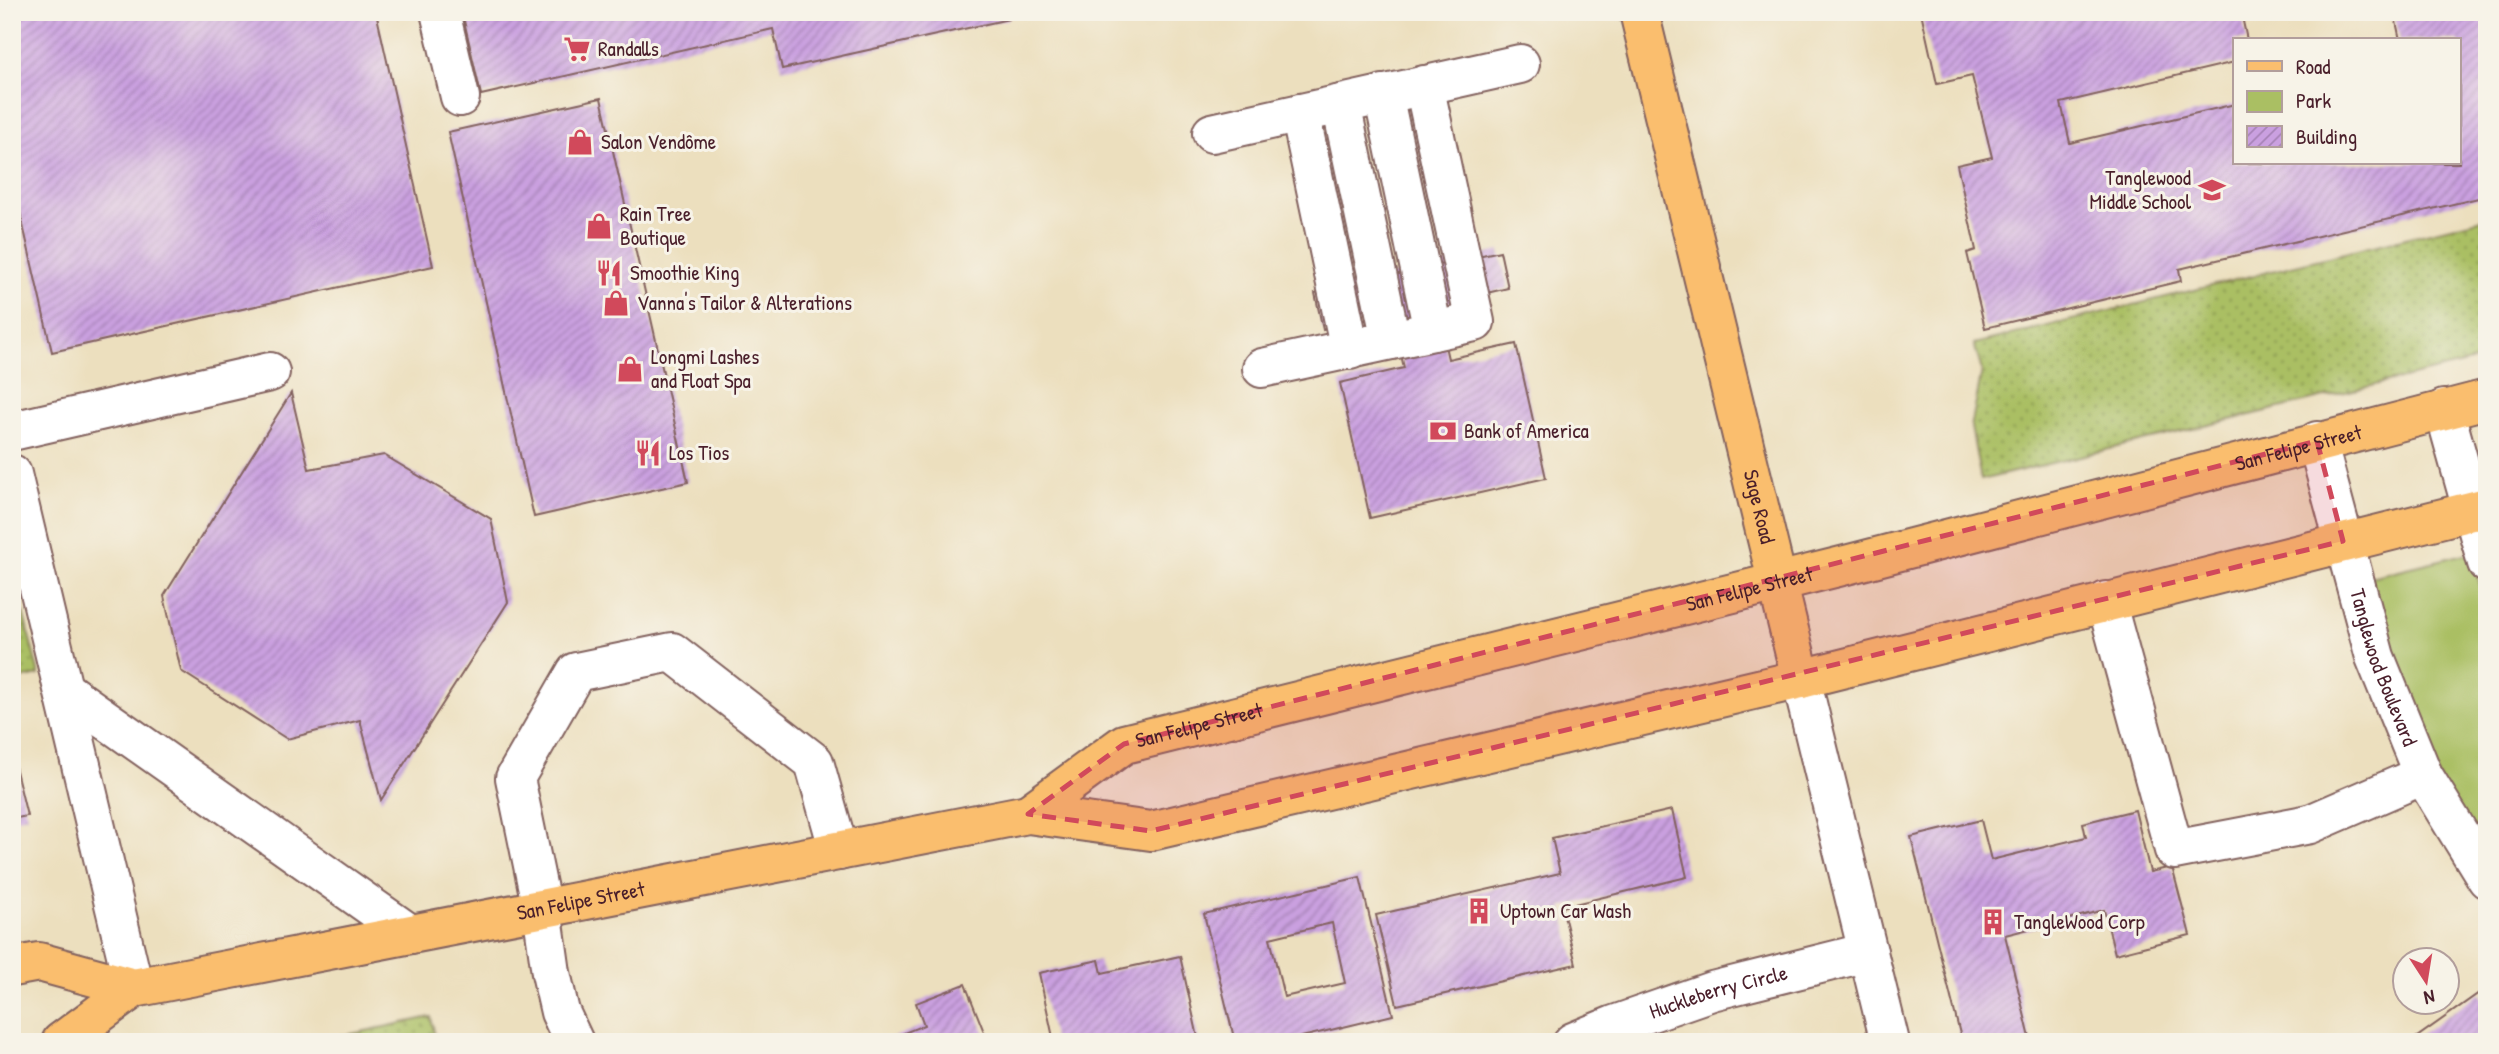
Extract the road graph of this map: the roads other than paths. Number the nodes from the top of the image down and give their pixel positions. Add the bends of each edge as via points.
1 (440, 12) edge
2 (1639, 12) edge
3 (1520, 64) dead end
4 (460, 97) dead end
5 (1362, 99) junction
6 (1212, 133) dead end
7 (1402, 338) junction
8 (1262, 368) dead end
9 (270, 372) dead end
10 (2487, 398) edge
11 (2444, 409) junction
12 (12, 431) edge
13 (2317, 441) junction
14 (12, 474) edge
15 (2480, 509) edge
16 (2343, 541) junction
17 (2487, 563) edge
18 (1779, 582) junction
19 (2106, 601) junction
20 (1801, 678) junction
21 (64, 690) junction
22 (2423, 775) junction
23 (1028, 814) junction
24 (839, 851) junction
25 (2487, 879) edge
26 (542, 909) junction
27 (410, 934) junction
28 (1868, 952) junction
29 (12, 967) edge
30 (134, 988) junction
31 (61, 1042) edge
32 (574, 1042) edge
33 (1573, 1042) edge
34 (1889, 1042) edge

1 - 4 street
2 - 18 main road, Sage Road
3 - 5 street
5 - 6 street
5 - 7 street
5 - 7 street
5 - 7 street via 1475,322
7 - 8 street
9 - 12 street
10 - 11 main road, San Felipe Street
11 - 13 main road, San Felipe Street
11 - 15 street
13 - 16 street, Tanglewood Boulevard
13 - 18 main road, San Felipe Street
14 - 21 street
15 - 16 main road, San Felipe Street
15 - 17 street
16 - 19 main road, San Felipe Street
16 - 22 street, Tanglewood Boulevard via 2375,657
18 - 20 main road, Sage Road
18 - 23 main road, San Felipe Street via 1124,744
19 - 20 main road, San Felipe Street
19 - 22 street via 2174,850 2310,824
20 - 23 main road, San Felipe Street via 1151,831
20 - 28 street, Sage Road
21 - 27 street
21 - 30 street
22 - 25 street, Tanglewood Boulevard
23 - 24 main road, San Felipe Street
24 - 26 main road, San Felipe Street
24 - 26 street via 814,762 673,652 576,672 515,778
26 - 27 main road, San Felipe Street
26 - 32 street via 559,1012
27 - 30 main road, San Felipe Street
28 - 33 street, Huckleberry Circle via 1712,991
28 - 34 street, Sage Road
29 - 30 main road, San Felipe Street via 39,962
30 - 31 main road, San Felipe Street

